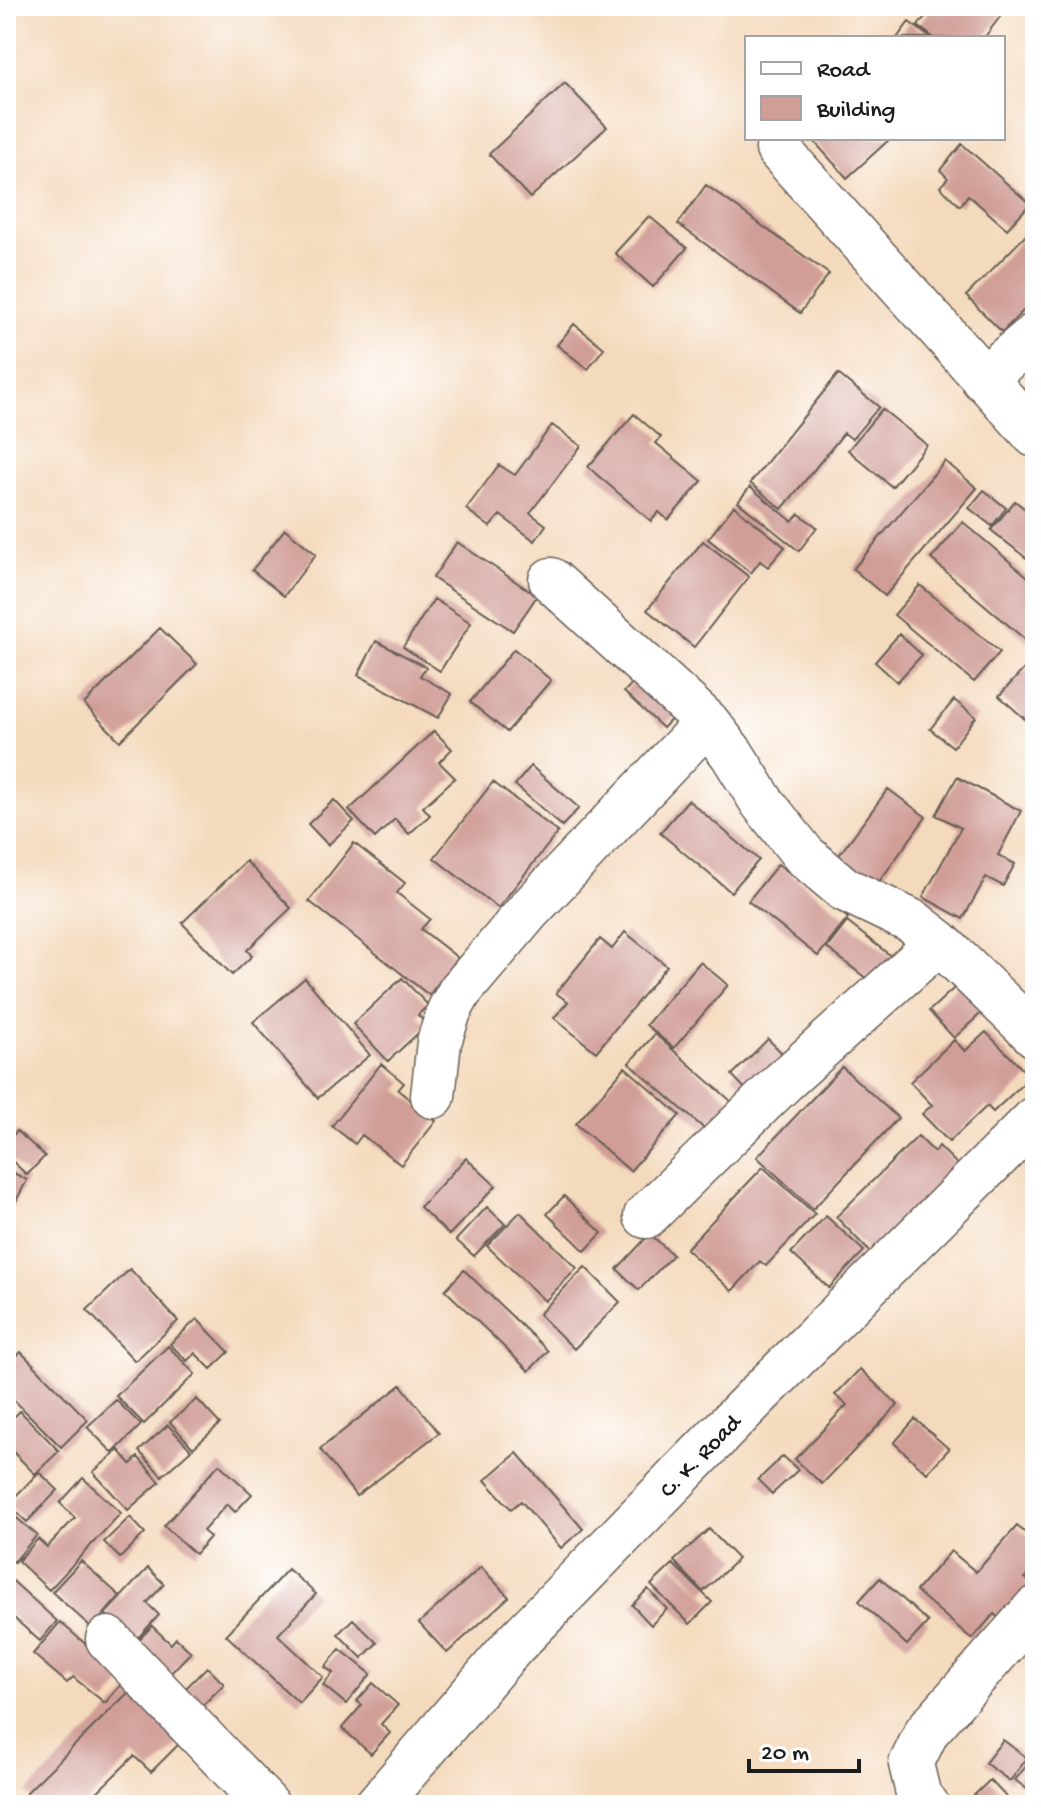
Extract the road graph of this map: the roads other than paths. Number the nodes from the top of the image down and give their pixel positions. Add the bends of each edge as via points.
1 (778, 149) dead end
2 (1035, 335) edge
3 (983, 379) junction
4 (1035, 435) edge
5 (551, 580) dead end
6 (707, 722) junction
7 (939, 942) junction
8 (1035, 1035) edge
9 (433, 1096) dead end
10 (1035, 1119) edge
11 (646, 1216) dead end
12 (1035, 1609) edge
13 (108, 1639) dead end
14 (267, 1805) edge
15 (377, 1805) edge
16 (927, 1805) edge

1 - 3 street
2 - 3 street
3 - 4 street
5 - 6 street
6 - 7 street via 804,855 844,889 913,922
6 - 9 street via 460,991 439,1042
7 - 8 street
7 - 11 street via 783,1082
10 - 15 street, C. K. Road via 513,1646
12 - 16 street via 927,1731 911,1764 919,1797
13 - 14 street

